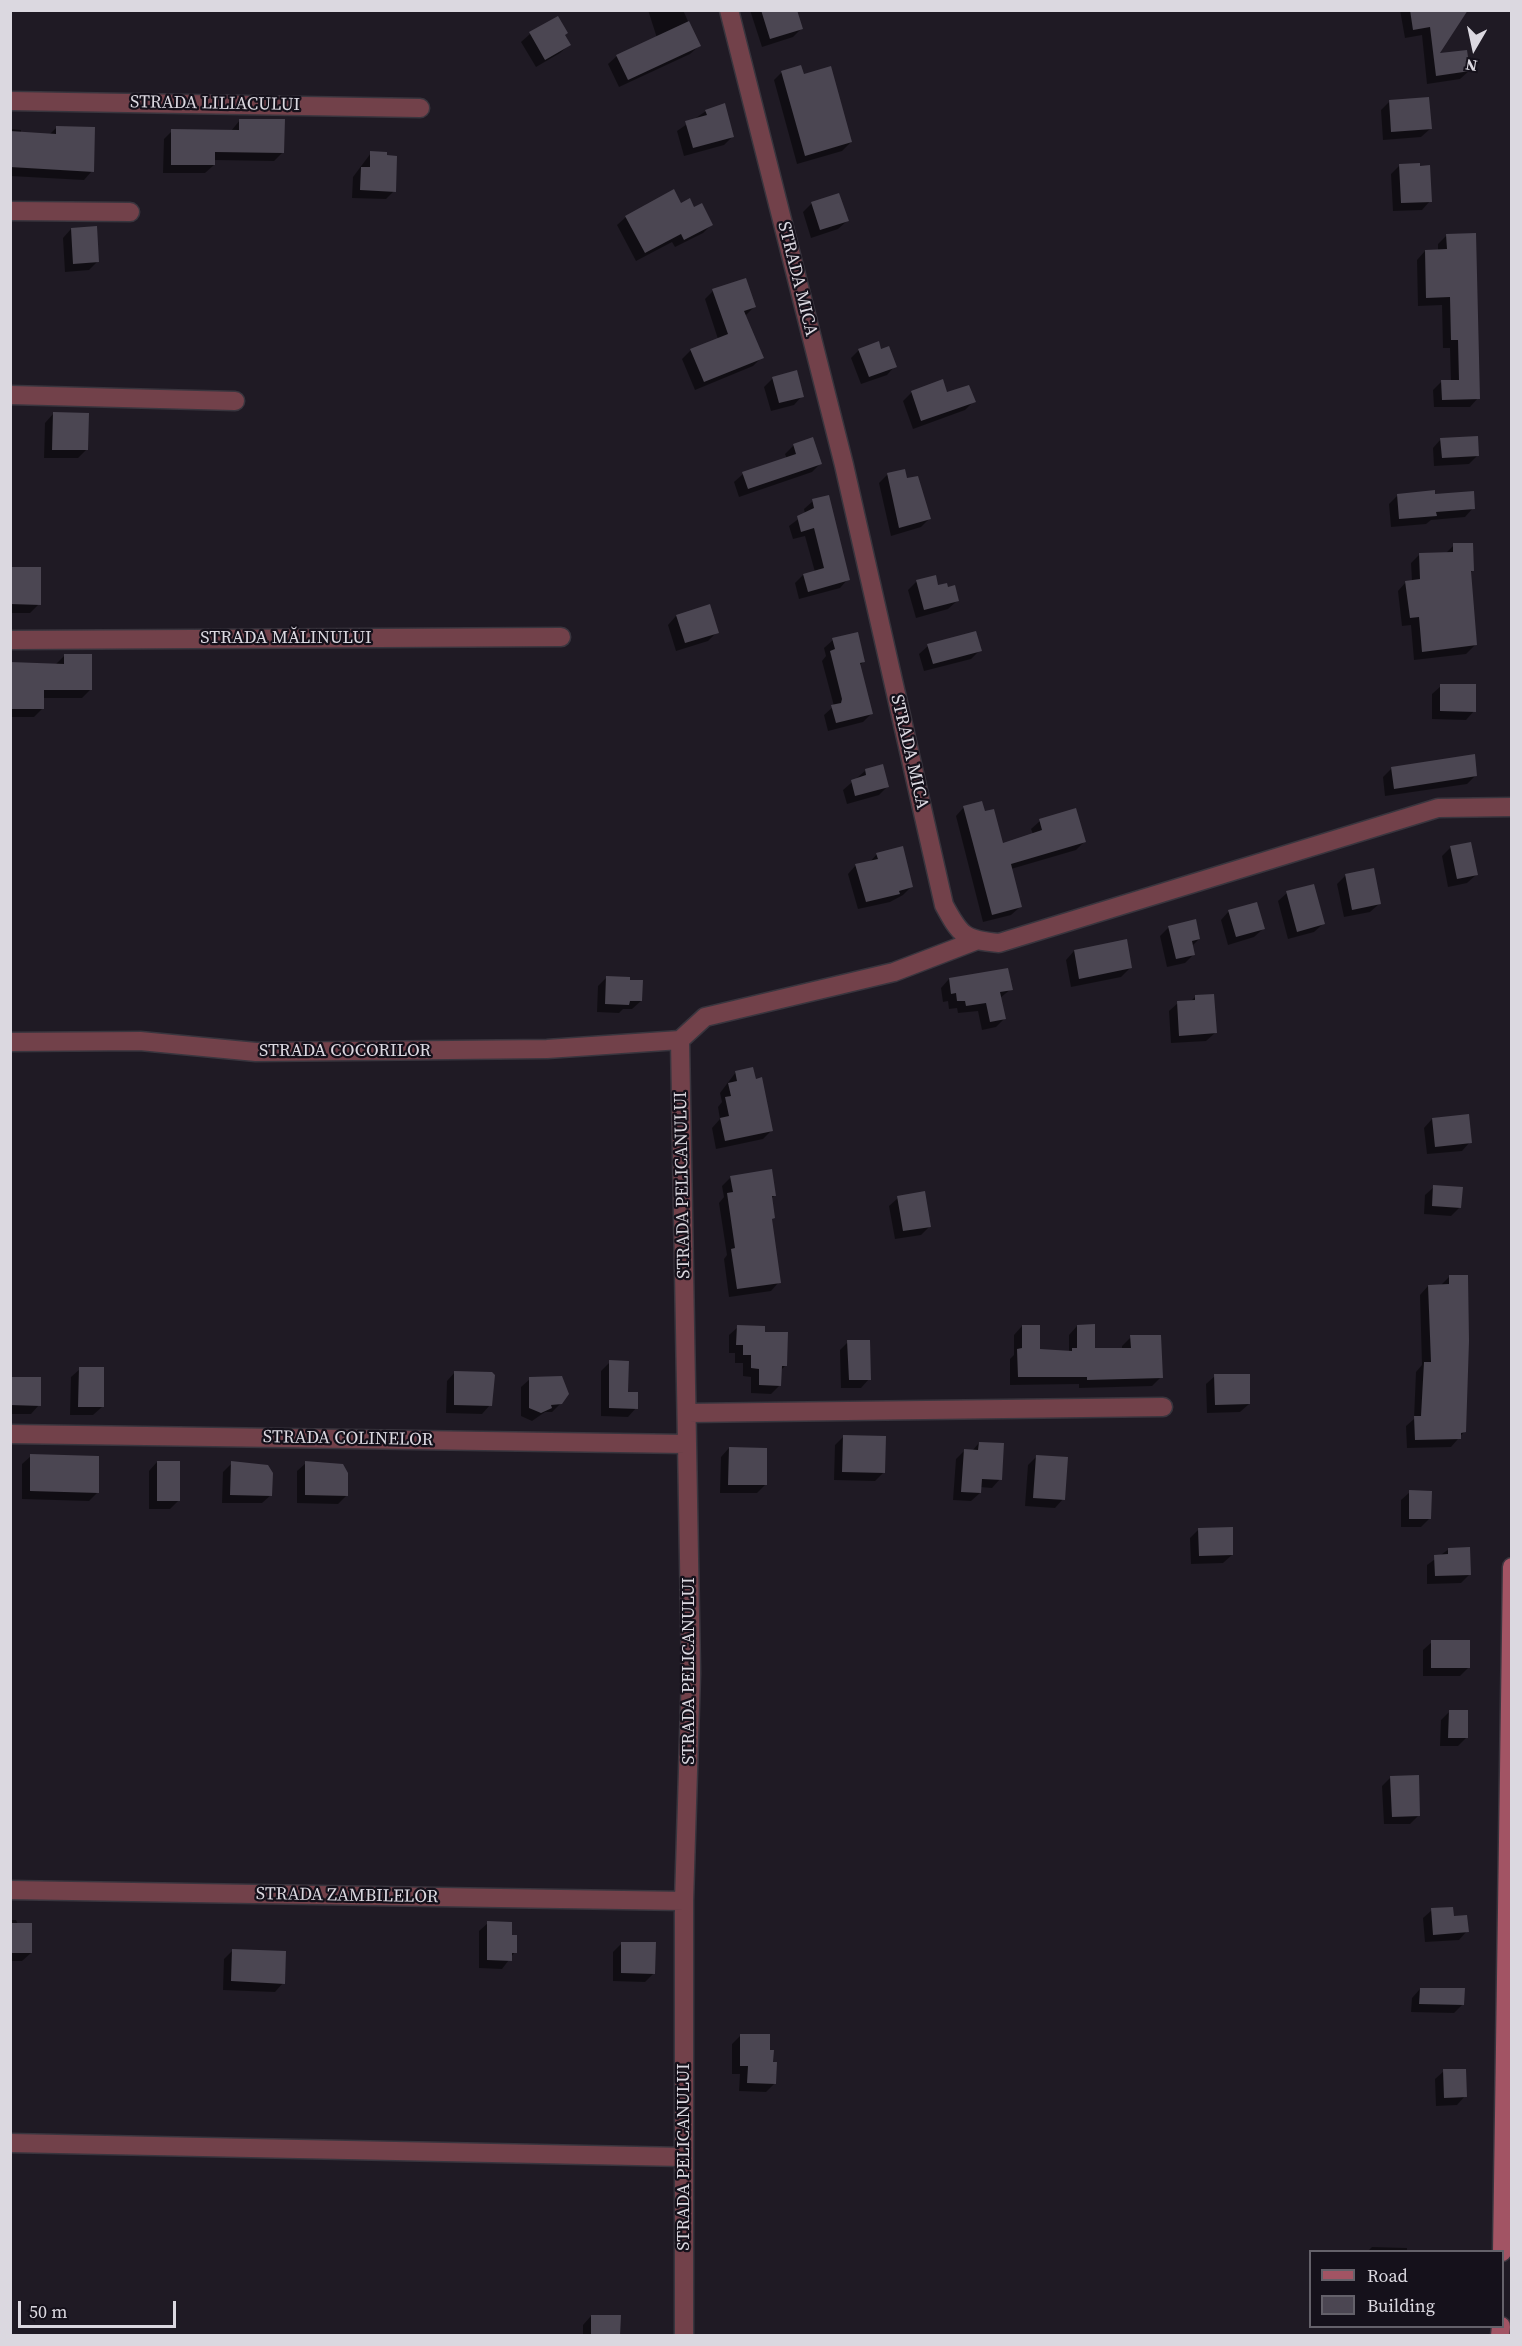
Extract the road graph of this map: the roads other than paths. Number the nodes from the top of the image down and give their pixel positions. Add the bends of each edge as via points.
1 (729, 10) edge
2 (10, 101) edge
3 (420, 108) dead end
4 (10, 211) edge
5 (130, 212) dead end
6 (10, 395) edge
7 (235, 401) dead end
8 (561, 637) dead end
9 (10, 640) edge
10 (1512, 807) edge
11 (975, 941) junction
12 (680, 1040) junction
13 (10, 1042) edge
14 (1163, 1407) dead end
15 (688, 1413) junction
16 (10, 1434) edge
17 (686, 1444) junction
18 (1512, 1566) edge
19 (10, 1890) edge
20 (684, 1901) junction
21 (10, 2143) edge
22 (684, 2157) junction
23 (1502, 2250) edge
24 (684, 2336) edge

1 - 11 street, STRADA MICA via 844,465 944,905 957,929
2 - 3 street, STRADA LILIACULUI
4 - 5 street
6 - 7 street
8 - 9 street, STRADA MĂLINULUI
10 - 11 street via 1437,807 999,943
11 - 12 street via 894,972 705,1017
12 - 13 street, STRADA COCORILOR via 547,1049 256,1052 140,1041
12 - 15 street, STRADA PELICANULUI
14 - 15 street
15 - 17 street, STRADA PELICANULUI
16 - 17 street, STRADA COLINELOR
17 - 20 street, STRADA PELICANULUI via 691,1673
18 - 23 street
19 - 20 street, STRADA ZAMBILELOR
20 - 22 street, STRADA PELICANULUI
21 - 22 street
22 - 24 street, STRADA PELICANULUI

